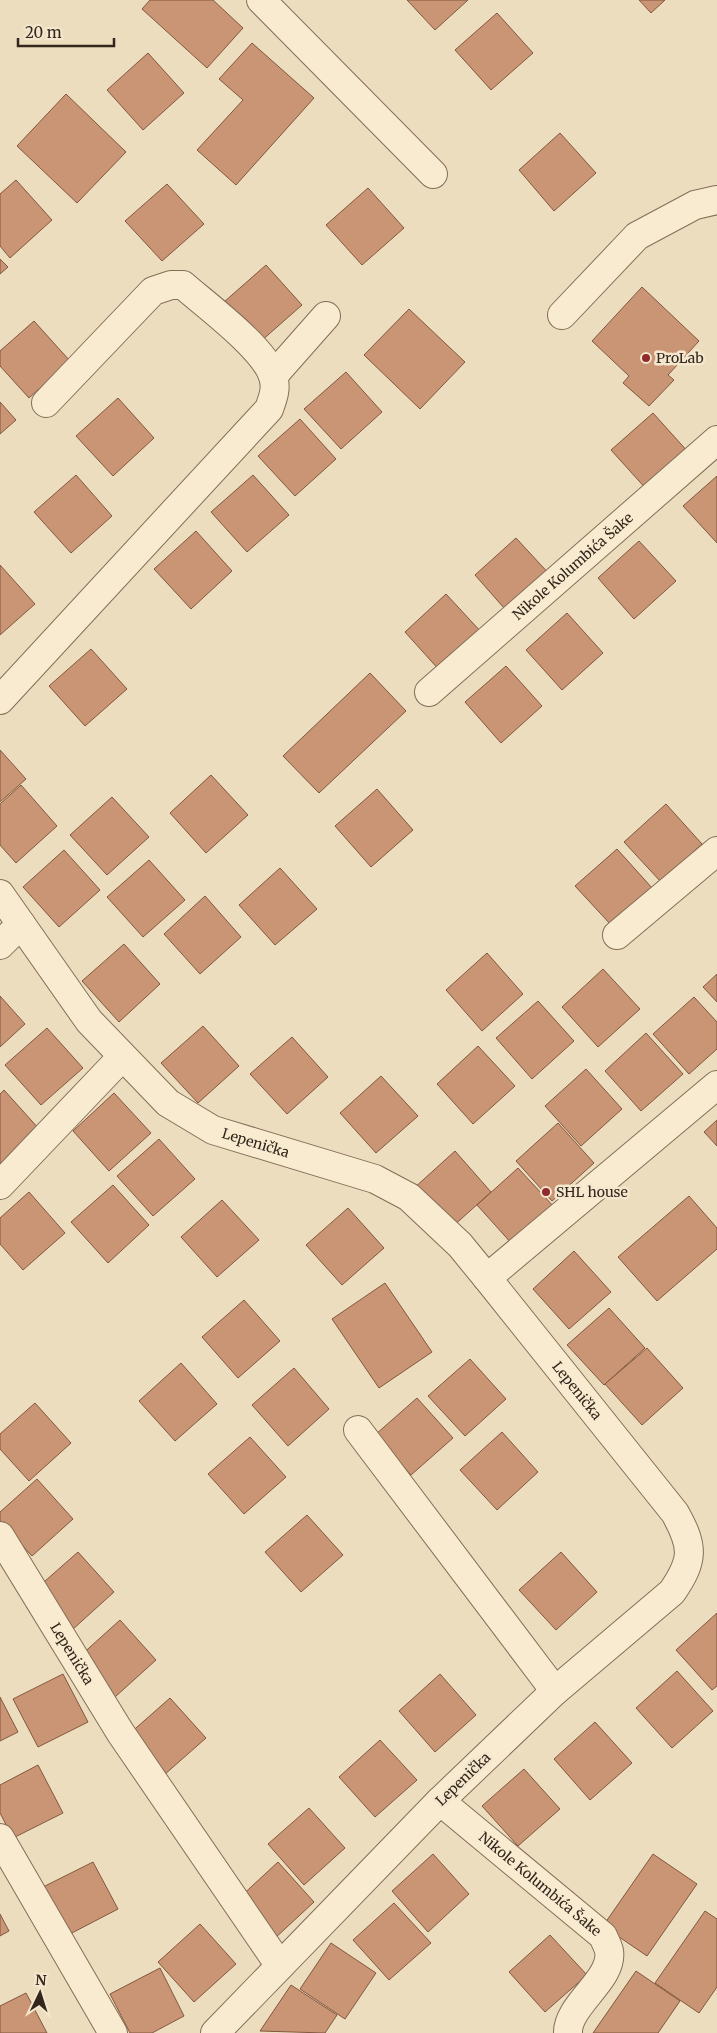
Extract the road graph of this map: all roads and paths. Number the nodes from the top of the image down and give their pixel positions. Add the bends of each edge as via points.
1 (261, 0) edge
2 (433, 174) dead end
3 (717, 200) edge
4 (562, 315) dead end
5 (326, 316) dead end
6 (273, 376) junction
7 (46, 403) dead end
8 (717, 440) edge
9 (429, 692) dead end
10 (0, 700) edge
11 (717, 851) edge
12 (0, 894) edge
13 (21, 924) junction
14 (617, 936) dead end
15 (0, 945) edge
16 (122, 1057) junction
17 (717, 1085) edge
18 (0, 1185) edge
19 (487, 1278) junction
20 (358, 1430) dead end
21 (0, 1536) edge
22 (555, 1691) junction
23 (440, 1801) junction
24 (0, 1838) edge
25 (280, 1966) junction
26 (113, 2033) edge
27 (215, 2033) edge
28 (568, 2033) edge

1 - 2 street
3 - 4 street via 695,205 637,236
5 - 6 street
6 - 7 street via 264,358 183,285 171,285 153,291
6 - 10 street via 275,392 269,409
8 - 9 street, Nikole Kolumbića Šake
11 - 14 street
12 - 13 street, Lepenička
13 - 15 street
13 - 16 street, Lepenička via 89,1021
16 - 18 street
16 - 19 street, Lepenička via 168,1104 213,1130 375,1178 409,1197 460,1245
17 - 19 street
19 - 22 street, Lepenička via 675,1513 687,1535 690,1556 685,1574 672,1592
20 - 22 street
21 - 25 street, Lepenička via 120,1732
22 - 23 street, Lepenička
23 - 25 street, Lepenička
23 - 28 street, Nikole Kolumbića Šake via 603,1936 609,1952 606,1969 571,2020
24 - 26 street
25 - 27 street, Lepenička

